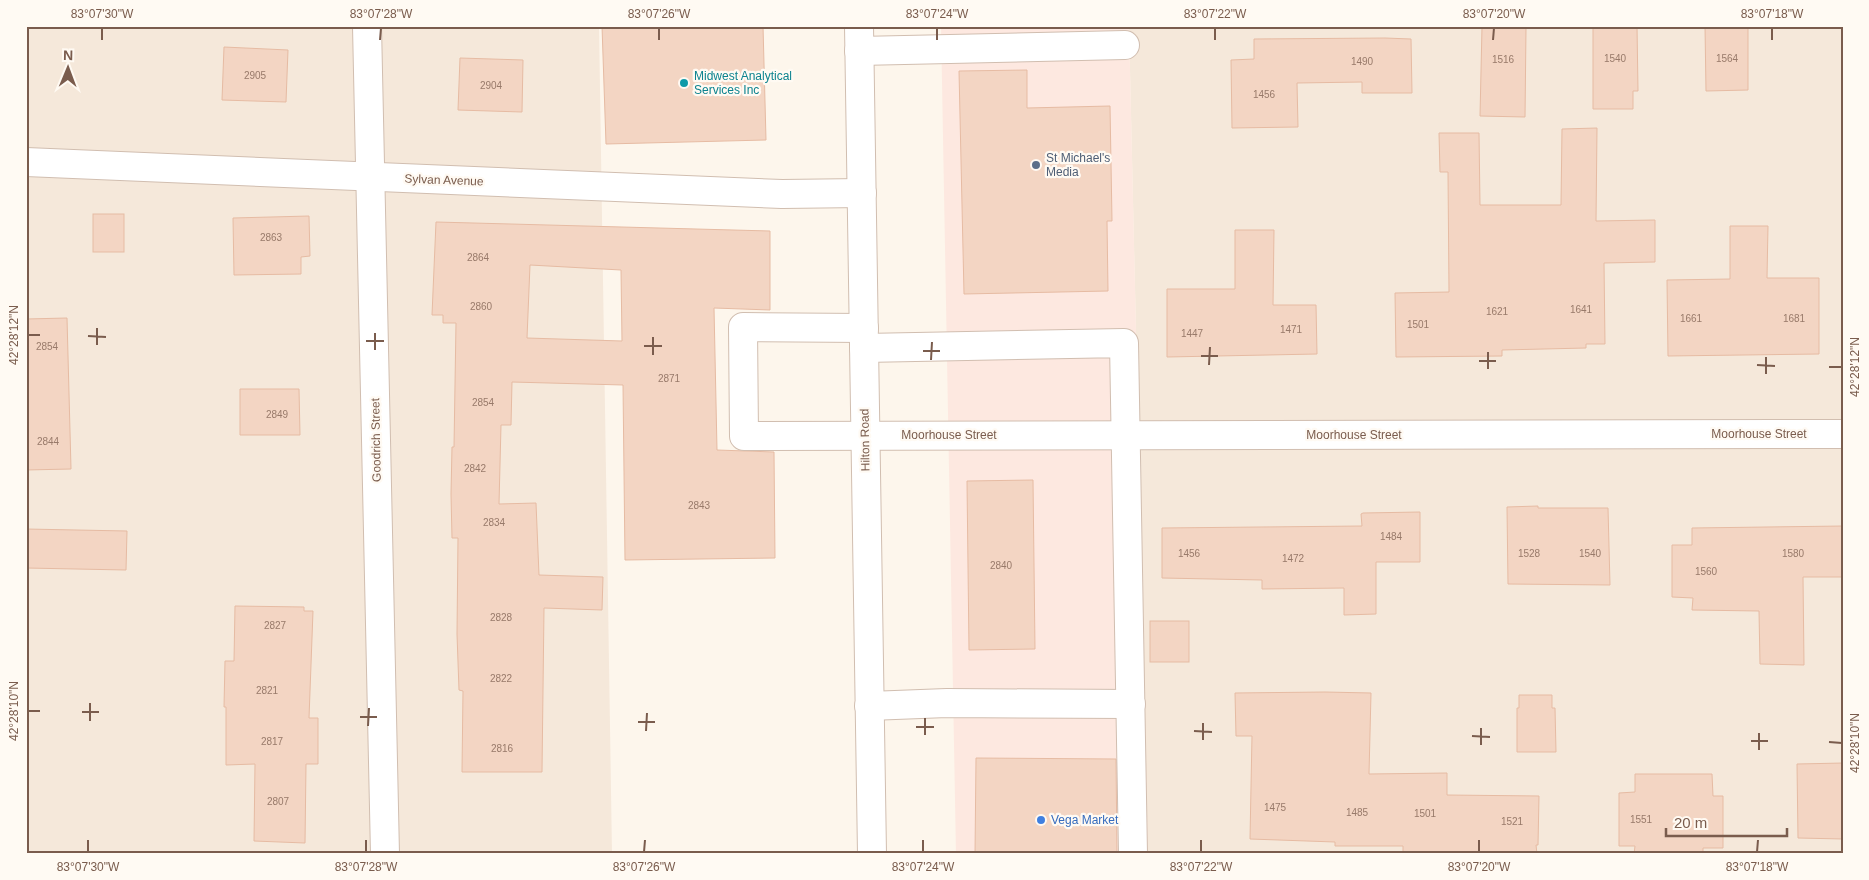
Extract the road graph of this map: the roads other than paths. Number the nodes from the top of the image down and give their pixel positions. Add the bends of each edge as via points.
1 (368, 26) edge
2 (859, 39) edge
3 (1125, 45) dead end
4 (26, 162) edge
5 (371, 176) junction
6 (862, 193) junction
7 (864, 338) junction
8 (1843, 434) edge
9 (866, 435) junction
10 (1124, 435) junction
11 (1131, 704) junction
12 (869, 706) junction
13 (385, 854) edge
14 (872, 854) edge
15 (1133, 854) edge

1 - 5 street, Goodrich Street
2 - 3 street
2 - 6 street, Hilton Road
4 - 5 street, Sylvan Avenue
5 - 6 street, Sylvan Avenue via 782,194
5 - 13 street, Goodrich Street
6 - 7 street, Hilton Road
7 - 9 street, Hilton Road
7 - 9 street, Moorhouse Street via 743,327 744,436
7 - 10 street via 1124,344
8 - 10 street, Moorhouse Street
9 - 10 street, Moorhouse Street
9 - 12 street, Hilton Road
10 - 11 street
11 - 12 street
11 - 15 street
12 - 14 street, Hilton Road

